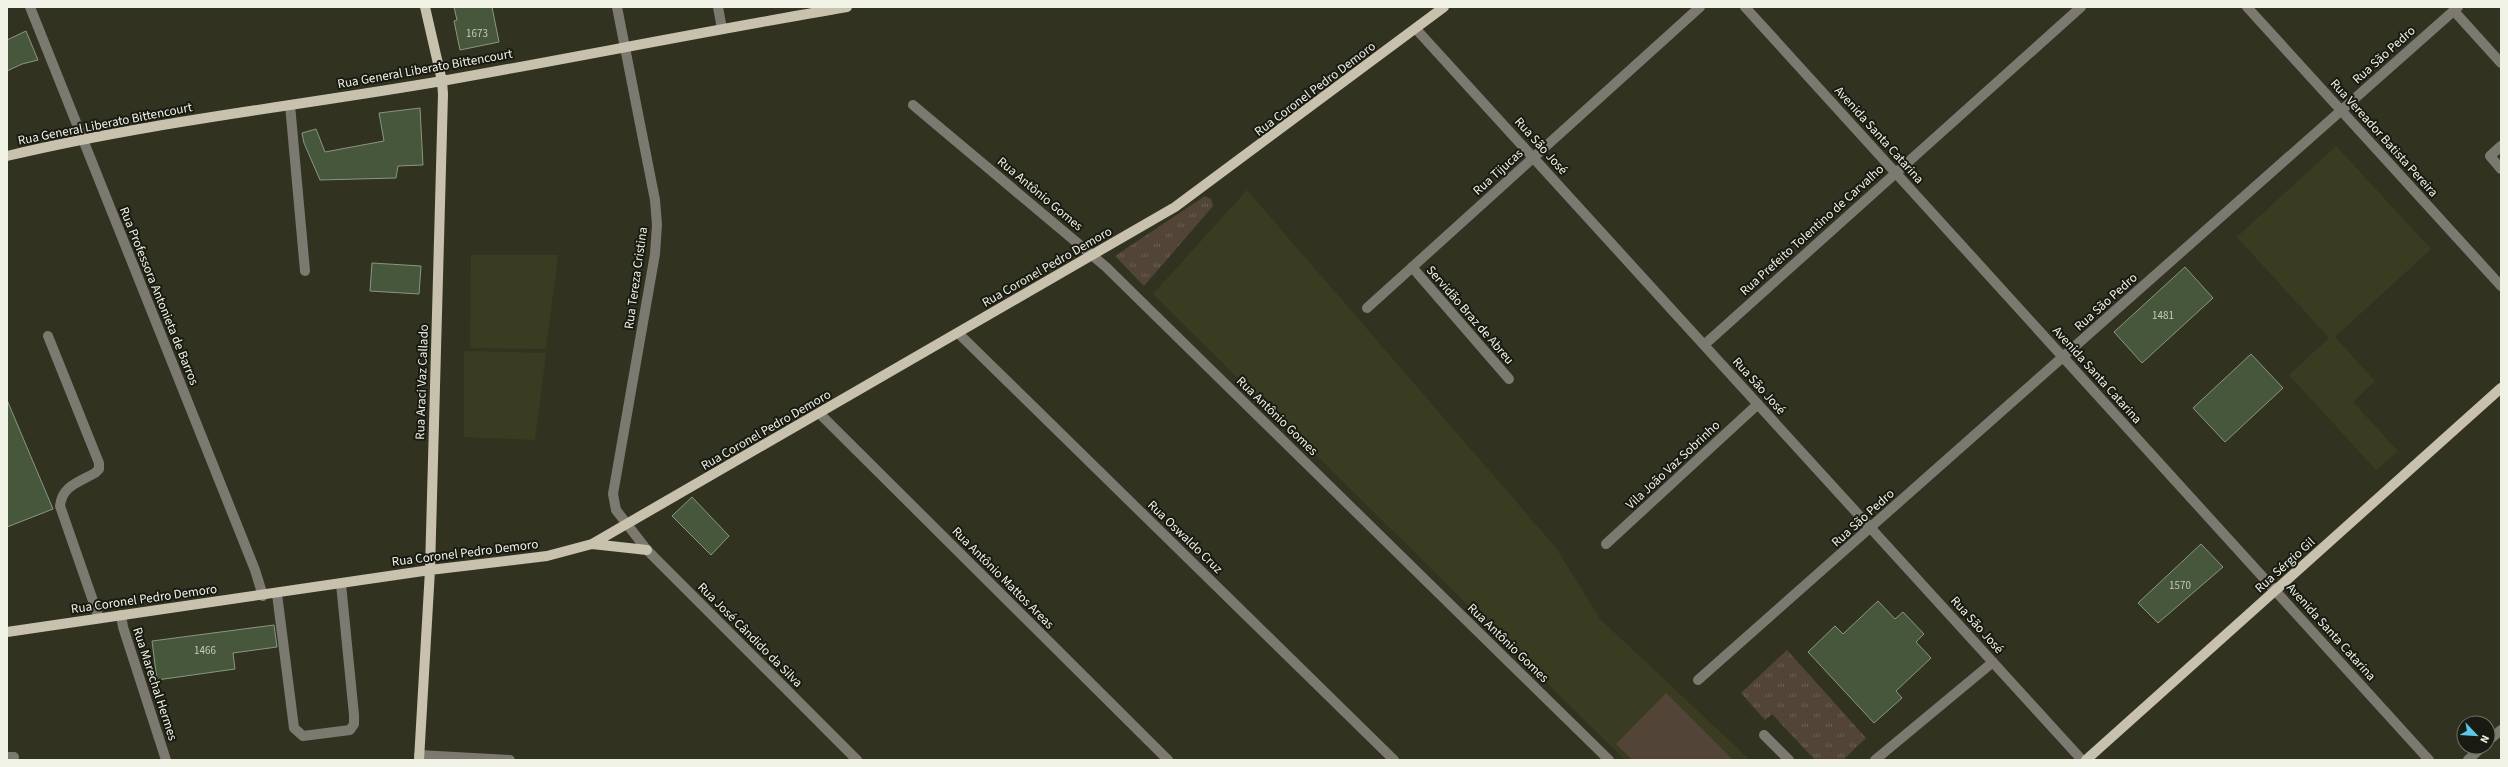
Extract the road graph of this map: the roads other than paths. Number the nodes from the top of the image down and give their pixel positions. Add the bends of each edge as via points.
1 (30, 7) edge
2 (425, 7) edge
3 (617, 7) edge
4 (718, 7) edge
5 (847, 7) edge
6 (1444, 7) edge
7 (1700, 7) edge
8 (1745, 7) edge
9 (2081, 7) edge
10 (2247, 7) edge
11 (2456, 9) edge
12 (722, 29) junction
13 (1416, 29) junction
14 (624, 46) junction
15 (2501, 63) edge
16 (442, 81) junction
17 (290, 105) junction
18 (913, 105) dead end
19 (2341, 110) junction
20 (82, 139) junction
21 (2501, 146) edge
22 (7, 156) edge
23 (1533, 157) junction
24 (2501, 169) edge
25 (1896, 173) junction
26 (1093, 255) junction
27 (1412, 267) junction
28 (305, 271) dead end
29 (2501, 286) edge
30 (1367, 308) dead end
31 (958, 333) junction
32 (48, 336) dead end
33 (1704, 345) junction
34 (2064, 357) junction
35 (1510, 379) dead end
36 (2501, 388) edge
37 (1758, 404) junction
38 (820, 414) junction
39 (627, 526) junction
40 (1871, 528) junction
41 (592, 544) junction
42 (1606, 544) dead end
43 (647, 550) junction
44 (430, 570) junction
45 (341, 584) junction
46 (2276, 591) junction
47 (277, 594) junction
48 (263, 596) junction
49 (121, 615) junction
50 (99, 618) junction
51 (7, 632) edge
52 (1993, 662) junction
53 (1698, 680) dead end
54 (1764, 734) dead end
55 (419, 758) edge
56 (166, 760) edge
57 (510, 760) edge
58 (857, 760) edge
59 (1168, 760) edge
60 (1394, 760) edge
61 (1609, 760) edge
62 (1789, 760) edge
63 (1875, 760) edge
64 (2082, 760) edge
65 (2086, 760) edge
66 (2429, 760) edge

1 - 20 street, Rua Professora Antonieta de Barros
2 - 16 main road, Rua Araci Vaz Callado
3 - 14 street, Rua Tereza Cristina
4 - 12 street
5 - 12 main road, Rua General Liberato Bittencourt
6 - 13 main road, Rua Coronel Pedro Demoro
7 - 23 street, Rua Tijucas
8 - 25 street, Avenida Santa Catarina
9 - 25 street, Rua Prefeito Tolentino de Carvalho
10 - 19 street, Rua Vereador Batista Pereira
11 - 15 street
11 - 19 street, Rua São Pedro
12 - 14 main road, Rua General Liberato Bittencourt
13 - 23 street, Rua São José
13 - 26 main road, Rua Coronel Pedro Demoro via 1176,207
14 - 16 main road, Rua General Liberato Bittencourt
14 - 39 street, Rua Tereza Cristina via 655,200 657,225 655,254 613,494 616,510
16 - 17 main road, Rua General Liberato Bittencourt
16 - 44 main road, Rua Araci Vaz Callado
17 - 20 main road, Rua General Liberato Bittencourt
17 - 28 street
18 - 26 street, Rua Antônio Gomes
19 - 29 street, Rua Vereador Batista Pereira
19 - 34 street, Rua São Pedro
20 - 22 main road, Rua General Liberato Bittencourt
20 - 48 street, Rua Professora Antonieta de Barros via 256,570
21 - 24 street via 2490,156
23 - 27 street, Rua Tijucas
23 - 33 street, Rua São José
25 - 33 street, Rua Prefeito Tolentino de Carvalho
25 - 34 street, Avenida Santa Catarina
26 - 31 main road, Rua Coronel Pedro Demoro
26 - 61 street, Rua Antônio Gomes
27 - 30 street, Rua Tijucas
27 - 35 street, Servidão Braz de Abreu
31 - 38 main road, Rua Coronel Pedro Demoro
31 - 60 street, Rua Oswaldo Cruz
32 - 50 street via 99,463 99,469 95,473 65,490 61,496 60,506
33 - 37 street, Rua São José
34 - 40 street, Rua São Pedro
34 - 46 street, Avenida Santa Catarina
36 - 46 main road, Rua Sérgio Gil
37 - 40 street, Rua São José
37 - 42 street, Vila João Vaz Sobrinho
38 - 39 main road, Rua Coronel Pedro Demoro
38 - 59 street, Rua Antônio Mattos Areas
39 - 41 main road, Rua Coronel Pedro Demoro
39 - 43 street, Rua José Cândido da Silva
40 - 52 street, Rua São José
40 - 53 street, Rua São Pedro
41 - 43 main road
41 - 44 main road, Rua Coronel Pedro Demoro via 547,556
43 - 58 street, Rua José Cândido da Silva
44 - 45 main road, Rua Coronel Pedro Demoro
44 - 55 main road, Rua Araci Vaz Callado
45 - 47 main road, Rua Coronel Pedro Demoro
45 - 47 street via 354,715 354,724 350,730 303,736 294,728
46 - 65 main road, Rua Sérgio Gil
46 - 66 street, Avenida Santa Catarina
47 - 48 main road, Rua Coronel Pedro Demoro
48 - 49 main road, Rua Coronel Pedro Demoro
49 - 50 main road, Rua Coronel Pedro Demoro
49 - 56 street, Rua Marechal Hermes
50 - 51 main road, Rua Coronel Pedro Demoro
52 - 63 street
52 - 64 street, Rua São José
54 - 62 street
55 - 57 street

